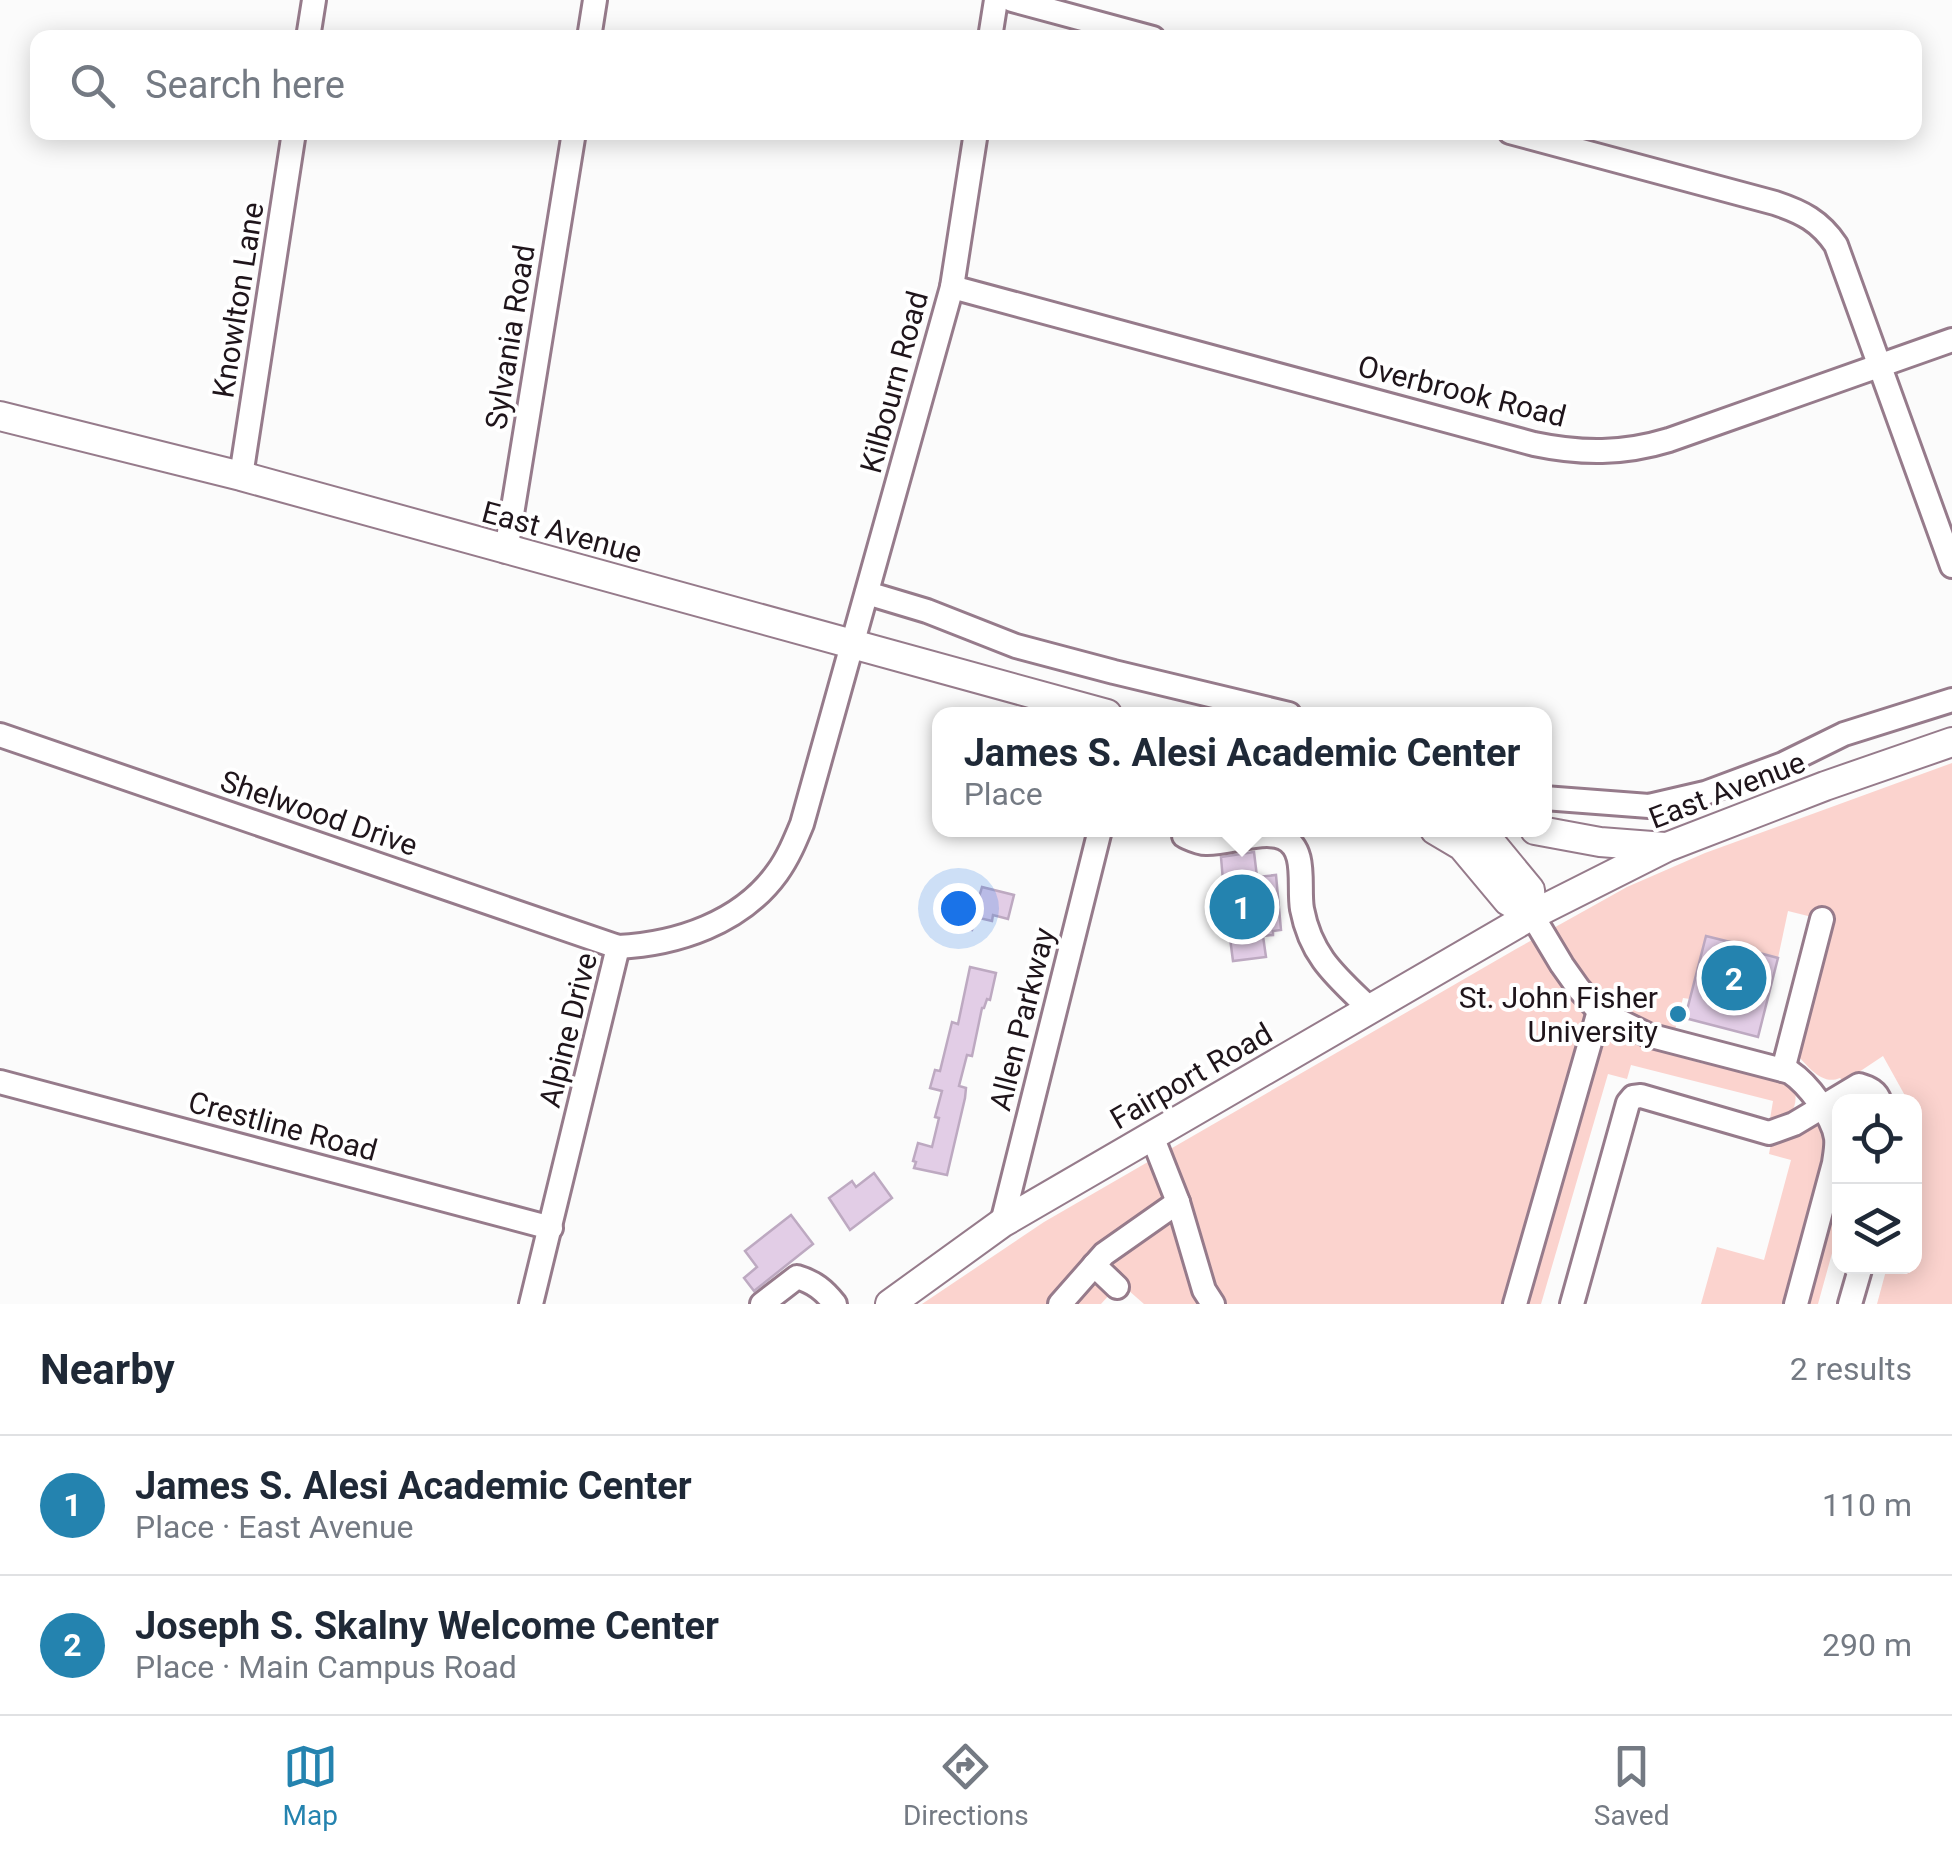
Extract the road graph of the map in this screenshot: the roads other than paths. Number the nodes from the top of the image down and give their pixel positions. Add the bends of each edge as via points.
1 (314, 0) edge
2 (595, 0) edge
3 (996, 0) edge
4 (1012, 0) edge
5 (309, 30) edge
6 (590, 30) edge
7 (991, 30) edge
8 (1123, 30) edge
9 (293, 140) edge
10 (573, 140) edge
11 (975, 140) edge
12 (1540, 140) edge
13 (952, 287) junction
14 (1952, 340) edge
15 (1879, 367) junction
16 (0, 416) edge
17 (241, 476) junction
18 (506, 550) junction
19 (1952, 566) edge
20 (867, 592) junction
21 (853, 643) junction
22 (1952, 700) edge
23 (1081, 707) edge
24 (1261, 707) edge
25 (0, 735) edge
26 (1952, 742) edge
27 (1552, 799) edge
28 (1552, 833) edge
29 (1098, 837) edge
30 (1187, 837) edge
31 (1259, 837) edge
32 (1280, 837) edge
33 (1447, 837) edge
34 (1485, 837) edge
35 (1666, 846) junction
36 (1532, 915) junction
37 (1822, 919) dead end
38 (618, 947) junction
39 (1370, 1009) junction
40 (1599, 1011) junction
41 (1783, 1070) junction
42 (0, 1082) edge
43 (1845, 1094) edge
44 (1876, 1094) edge
45 (1832, 1102) edge
46 (1822, 1108) junction
47 (1152, 1136) junction
48 (1178, 1202) junction
49 (1002, 1222) junction
50 (551, 1228) junction
51 (1094, 1266) junction
52 (1859, 1274) edge
53 (1116, 1286) dead end
54 (531, 1304) edge
55 (762, 1304) edge
56 (835, 1304) edge
57 (890, 1304) edge
58 (1060, 1304) edge
59 (1213, 1304) edge
60 (1515, 1304) edge
61 (1572, 1304) edge
62 (1796, 1304) edge
63 (1850, 1304) edge

1 - 5 street
2 - 6 street
3 - 7 street
4 - 8 street
9 - 17 street, Knowlton Lane
10 - 18 street, Sylvania Road
11 - 13 street, Kilbourn Road
12 - 15 street via 1814,219 1836,245
13 - 15 street, Overbrook Road via 1584,452 1658,444
13 - 20 street, Kilbourn Road
14 - 15 street, Overbrook Road
15 - 19 street
16 - 17 main road, East Avenue
17 - 18 main road, East Avenue
18 - 21 main road, East Avenue
20 - 21 street, Kilbourn Road
20 - 24 street via 1016,646
21 - 23 main road, East Avenue
21 - 38 street, Alpine Drive via 802,824 777,874 715,924 646,946
22 - 27 street via 1844,734 1706,794 1649,806
25 - 38 street, Shelwood Drive
26 - 35 main road, East Avenue
28 - 35 main road
29 - 49 street, Allen Parkway
30 - 31 street via 1208,844
32 - 39 street via 1296,849 1301,905 1323,963
33 - 36 main road via 1508,901
34 - 36 main road via 1530,890
35 - 36 main road, East Avenue
36 - 39 main road, Fairport Road
36 - 40 street
37 - 41 street
38 - 50 street, Alpine Drive
39 - 47 main road, Fairport Road
40 - 41 street via 1648,1036
40 - 60 street
41 - 46 street via 1799,1078
42 - 50 street, Crestline Road
43 - 44 street via 1859,1085
45 - 46 street
46 - 61 street via 1769,1133 1633,1097
46 - 62 street via 1837,1140 1834,1163
47 - 48 street
47 - 49 main road, Fairport Road
48 - 51 street
48 - 59 street
49 - 57 main road, Fairport Road
50 - 54 street, Alpine Drive
51 - 53 street
51 - 58 street
52 - 63 street
55 - 56 street via 797,1277

